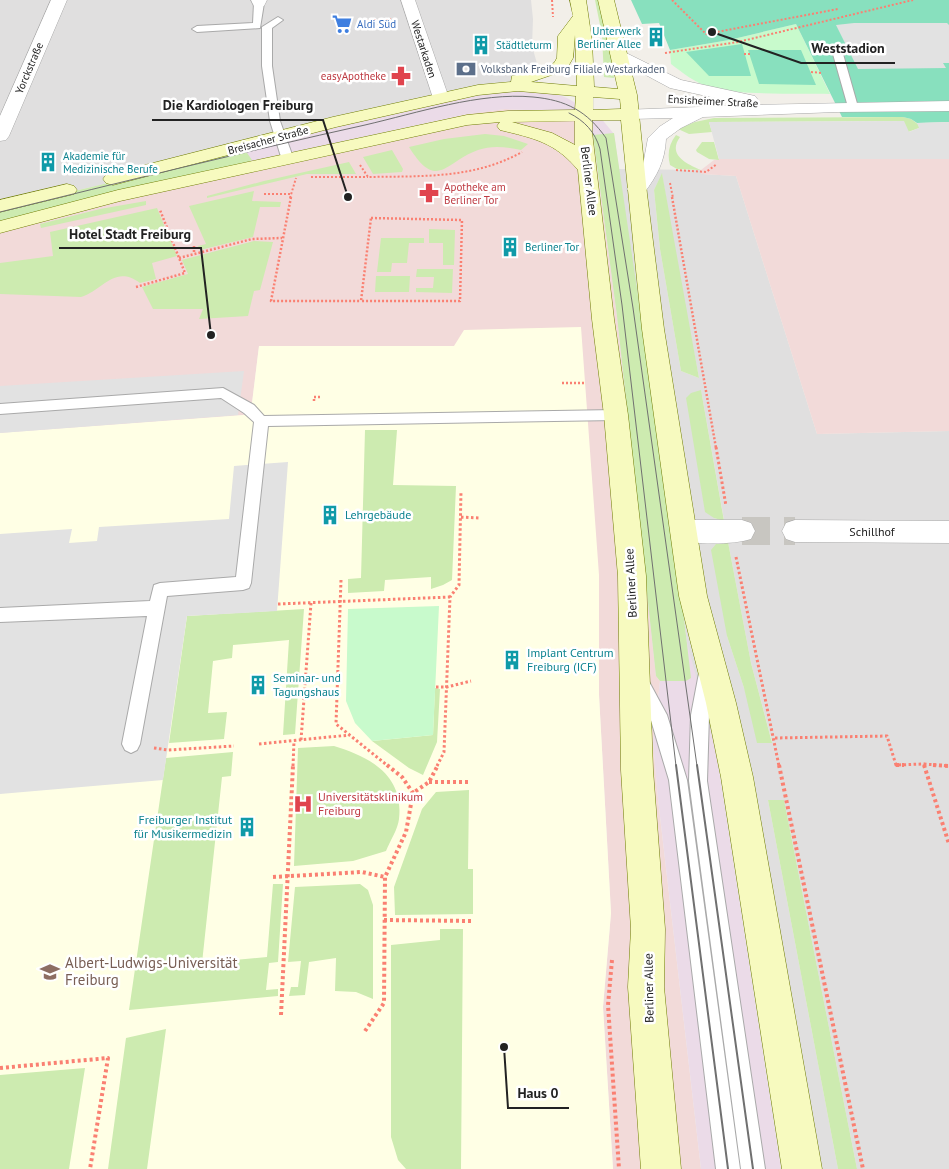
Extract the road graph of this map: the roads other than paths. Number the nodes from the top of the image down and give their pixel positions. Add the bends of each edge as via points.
1 (59, 0) edge
2 (408, 0) edge
3 (606, 0) edge
4 (259, 1) edge
5 (579, 7) edge
6 (278, 20) dead end
7 (197, 29) dead end
8 (836, 47) dead end
9 (620, 55) junction
10 (478, 90) junction
11 (585, 92) junction
12 (628, 95) junction
13 (441, 98) junction
14 (768, 104) junction
15 (949, 106) edge
16 (853, 107) junction
17 (798, 108) junction
18 (706, 112) junction
19 (630, 114) junction
20 (584, 116) junction
21 (467, 120) junction
22 (0, 136) edge
23 (281, 136) junction
24 (292, 168) junction
25 (587, 168) junction
26 (637, 189) junction
27 (0, 206) edge
28 (0, 226) edge
29 (0, 409) edge
30 (616, 415) junction
31 (261, 421) junction
32 (684, 531) junction
33 (737, 531) tunnel mouth
34 (795, 531) tunnel mouth
35 (949, 532) edge
36 (157, 608) junction
37 (0, 615) edge
38 (710, 665) junction
39 (634, 671) junction
40 (131, 744) road end
41 (661, 1169) edge
42 (728, 1169) edge
43 (753, 1169) edge
44 (802, 1169) edge

1 - 22 street, Yorckstraße
2 - 13 street, Westarkaden
3 - 9 main road
4 - 7 lane via 257,26
5 - 10 main road via 566,36 565,58 560,66 539,75
5 - 11 main road, Berliner Allee via 586,60
6 - 23 lane via 267,27 267,66 275,121
8 - 16 lane
9 - 12 main road
9 - 14 street via 676,84
10 - 11 main road, Breisacher Straße via 518,86
10 - 13 main road, Breisacher Straße
11 - 12 main road, Breisacher Straße
11 - 20 main road, Berliner Allee
12 - 14 street, Ensisheimer Straße
12 - 19 main road
13 - 23 main road, Breisacher Straße
14 - 17 street, Ensisheimer Straße
15 - 16 street, Ensisheimer Straße
16 - 17 street, Ensisheimer Straße
17 - 18 street, Ensisheimer Straße
18 - 19 street, Ensisheimer Straße
18 - 26 street, Ensisheimer Straße via 684,119 657,138 656,160
19 - 20 main road, Ensisheimer Straße
19 - 26 main road
20 - 21 main road, Breisacher Straße via 502,115
20 - 25 main road, Berliner Allee
21 - 24 main road, Breisacher Straße
21 - 25 main road via 545,136 567,148
23 - 24 lane
23 - 27 main road, Breisacher Straße
24 - 28 main road, Breisacher Straße via 118,196
25 - 30 main road, Berliner Allee
26 - 32 main road
29 - 31 lane via 223,393 249,409
30 - 31 lane
30 - 39 main road, Berliner Allee via 632,576
31 - 36 lane via 244,583 160,590
32 - 33 street
32 - 38 main road via 693,596
34 - 35 street, Schillhof
36 - 37 lane
36 - 40 lane
38 - 43 lane via 700,714 698,781
38 - 44 main road via 738,777
39 - 41 main road, Berliner Allee via 648,929 646,987
39 - 42 lane via 658,715 678,780

